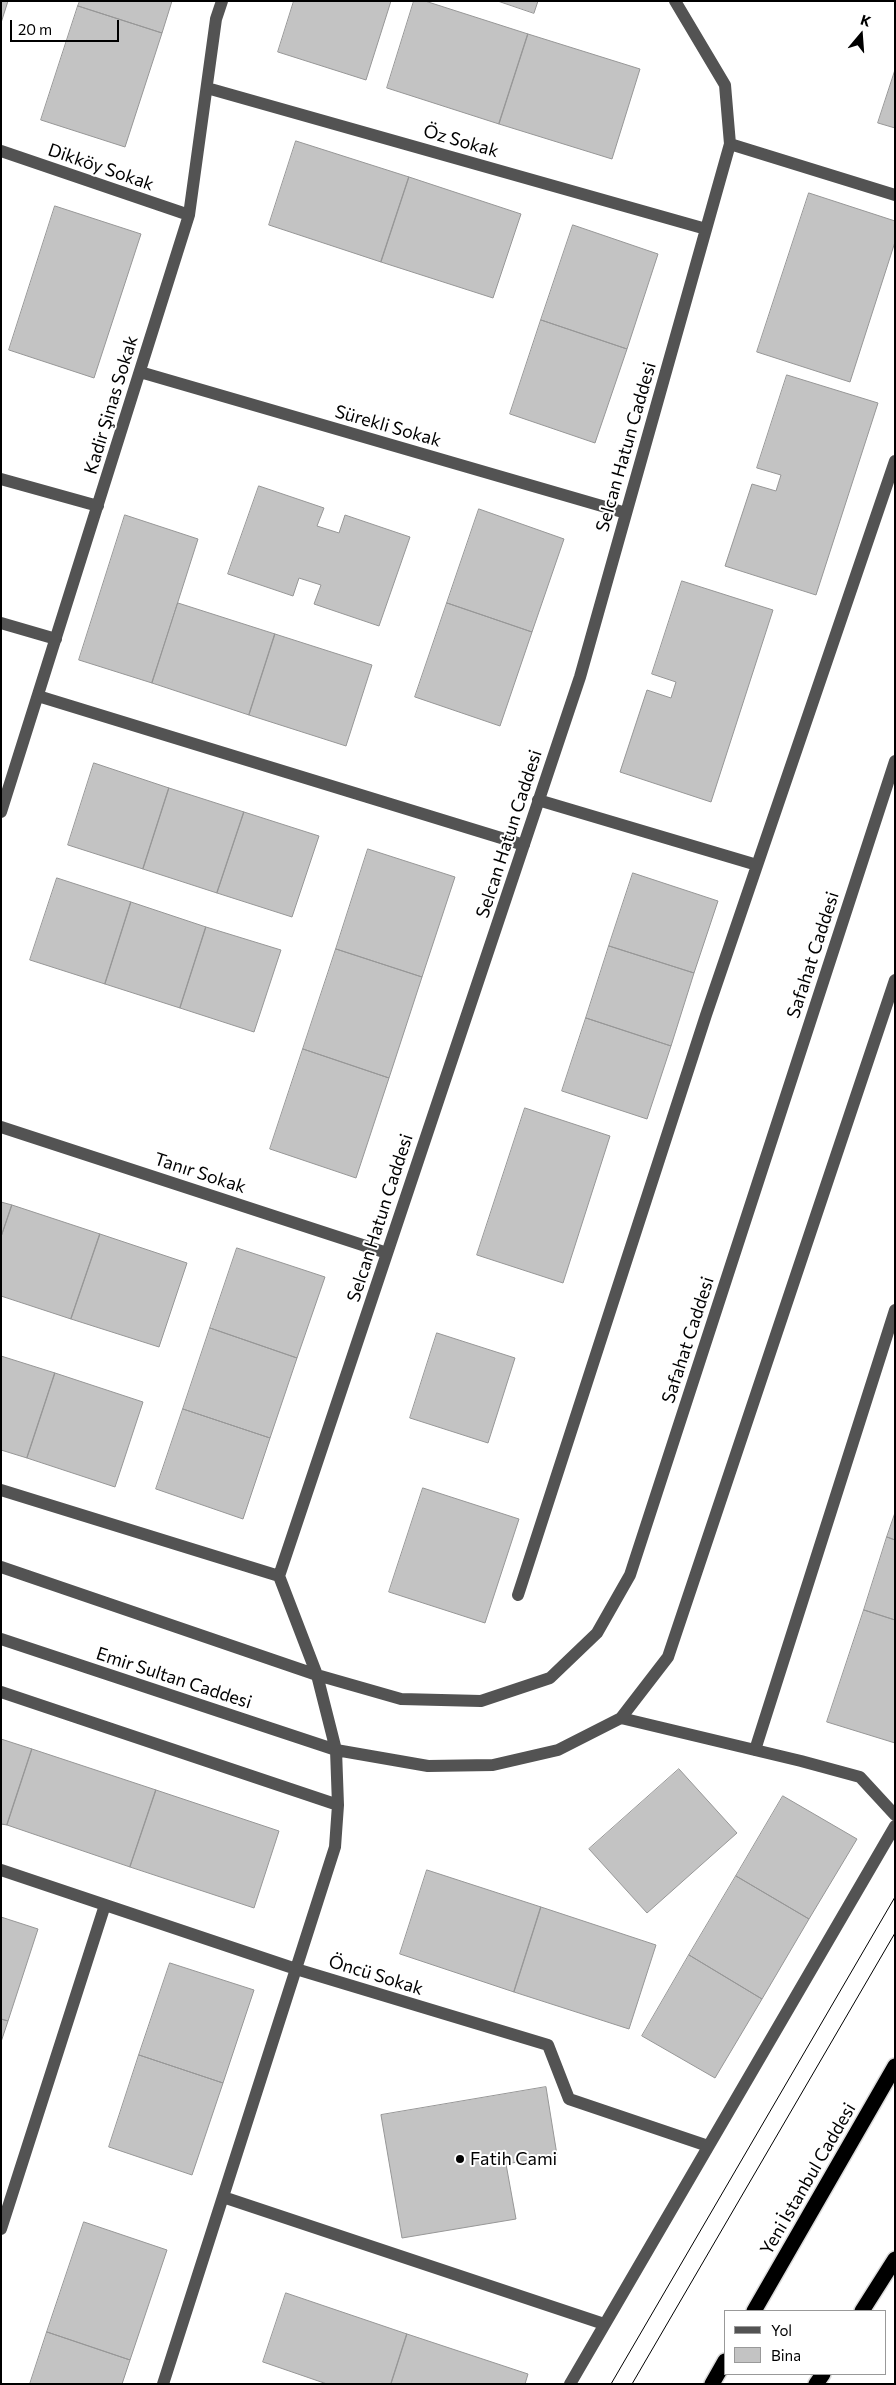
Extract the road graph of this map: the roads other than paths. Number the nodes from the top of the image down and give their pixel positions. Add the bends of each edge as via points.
1 (222, 1) edge
2 (675, 1) edge
3 (207, 88) junction
4 (730, 144) junction
5 (1, 151) edge
6 (895, 195) edge
7 (189, 215) junction
8 (706, 229) junction
9 (140, 372) junction
10 (895, 461) edge
11 (1, 480) edge
12 (98, 506) junction
13 (626, 513) junction
14 (1, 623) edge
15 (56, 639) junction
16 (38, 696) junction
17 (895, 761) edge
18 (538, 800) junction
19 (1, 812) edge
20 (524, 845) junction
21 (757, 865) junction
22 (895, 980) edge
23 (1, 1127) edge
24 (387, 1252) junction
25 (895, 1310) edge
26 (1, 1490) edge
27 (1, 1566) edge
28 (279, 1576) junction
29 (518, 1595) dead end
30 (1, 1639) edge
31 (316, 1675) junction
32 (1, 1692) edge
33 (621, 1718) junction
34 (336, 1750) junction
35 (755, 1750) junction
36 (338, 1805) junction
37 (895, 1815) edge
38 (895, 1826) edge
39 (1, 1870) edge
40 (105, 1905) junction
41 (296, 1969) junction
42 (895, 2066) edge
43 (708, 2146) junction
44 (223, 2197) junction
45 (5, 2205) edge
46 (1, 2229) edge
47 (895, 2259) edge
48 (755, 2310) edge
49 (863, 2310) edge
50 (604, 2324) junction
51 (724, 2363) edge
52 (162, 2384) edge
53 (570, 2384) edge
54 (712, 2384) edge

1 - 3 street, Kadir Şinas Sokak via 216,19
2 - 4 street, Selcan Hatun Caddesi via 725,85
3 - 7 street, Kadir Şinas Sokak
3 - 8 street, Öz Sokak
4 - 6 street
4 - 8 street, Selcan Hatun Caddesi
5 - 7 street, Dikköy Sokak
7 - 9 street, Kadir Şinas Sokak
8 - 13 street, Selcan Hatun Caddesi
9 - 12 street, Kadir Şinas Sokak
9 - 13 street, Sürekli Sokak
10 - 21 street
11 - 12 street
12 - 15 street, Kadir Şinas Sokak
13 - 18 street, Selcan Hatun Caddesi via 580,677
14 - 15 street
15 - 16 street, Kadir Şinas Sokak
16 - 19 street, Kadir Şinas Sokak
16 - 20 street
17 - 31 street, Safahat Caddesi via 630,1575 597,1633 550,1678 481,1701 401,1698
18 - 20 street, Selcan Hatun Caddesi
18 - 21 street
20 - 24 street, Selcan Hatun Caddesi
21 - 29 street
22 - 33 street via 668,1657
23 - 24 street, Tanır Sokak
24 - 28 street, Selcan Hatun Caddesi
25 - 35 street
26 - 28 street
27 - 31 street
28 - 31 street
30 - 34 street, Emir Sultan Caddesi
31 - 34 street
32 - 36 street
33 - 34 street via 558,1750 493,1765 428,1766
33 - 35 street
34 - 36 street
35 - 37 street via 860,1777
36 - 41 street via 335,1847
38 - 43 street
39 - 40 street, Öncü Sokak
40 - 41 street, Öncü Sokak
40 - 45 street
41 - 43 street, Öncü Sokak via 548,2045 569,2098
41 - 44 street
42 - 48 highway, Yeni İstanbul Caddesi
43 - 50 street
44 - 50 street
44 - 52 street
45 - 46 street
47 - 49 highway
50 - 53 street
51 - 54 highway

